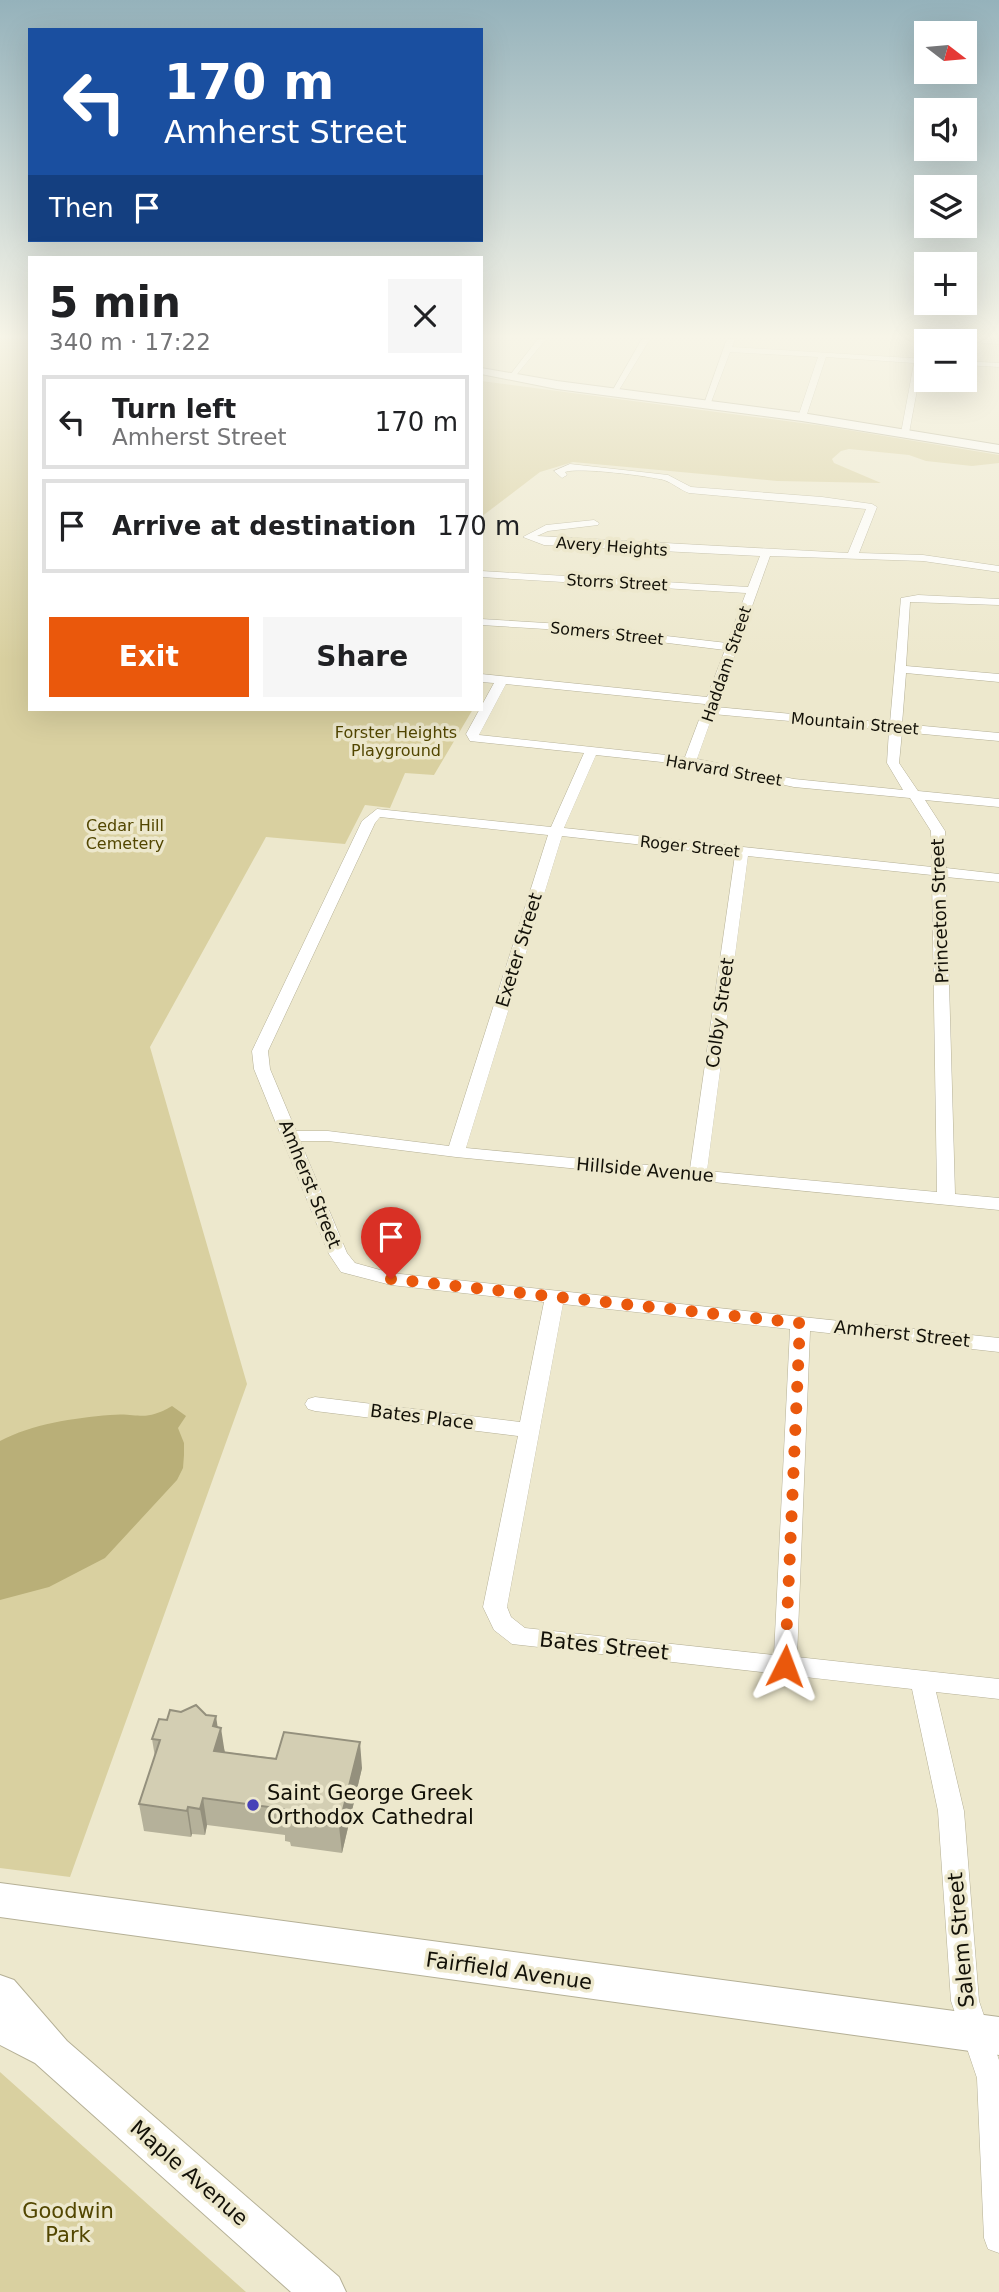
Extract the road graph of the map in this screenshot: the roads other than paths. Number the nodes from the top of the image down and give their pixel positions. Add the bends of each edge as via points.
1 (981, 446) edge
2 (999, 449) edge
3 (562, 475) dead end
4 (594, 523) dead end
5 (766, 553) junction
6 (853, 554) junction
7 (999, 569) edge
8 (483, 574) edge
9 (752, 590) junction
10 (999, 602) edge
11 (483, 622) edge
12 (733, 647) junction
13 (900, 669) junction
14 (483, 678) edge
15 (999, 678) edge
16 (502, 680) junction
17 (712, 706) junction
18 (895, 727) junction
19 (999, 737) edge
20 (591, 751) junction
21 (690, 761) junction
22 (915, 795) junction
23 (999, 803) edge
24 (380, 813) joint
25 (556, 832) junction
26 (742, 852) junction
27 (939, 872) junction
28 (999, 878) edge
29 (292, 1136) junction
30 (456, 1152) junction
31 (698, 1175) junction
32 (946, 1199) junction
33 (999, 1204) edge
34 (555, 1297) junction
35 (800, 1323) junction
36 (999, 1345) edge
37 (315, 1404) dead end
38 (528, 1430) junction
39 (785, 1666) junction
40 (922, 1682) junction
41 (999, 1689) edge
42 (7, 1905) edge
43 (0, 1993) edge
44 (0, 2024) edge
45 (987, 2034) edge
46 (53, 2054) junction
47 (999, 2238) edge
48 (324, 2292) edge

1 - 2 main road
3 - 6 street via 559,471 570,467 597,469 668,478 689,490 872,507
4 - 5 street, Avery Heights via 546,528 528,537 663,550
5 - 6 street, Avery Heights
5 - 9 street, Haddam Street
6 - 7 street, Avery Heights
8 - 9 street, Storrs Street
9 - 12 street, Haddam Street
10 - 13 street, Princeton Street via 905,600
11 - 12 street, Somers Street
12 - 17 street, Haddam Street
13 - 15 street
13 - 18 street, Princeton Street
14 - 16 street, Mountain Street
16 - 17 street, Mountain Street
16 - 20 street, Harvard Street via 472,734 474,738
17 - 18 street, Mountain Street
17 - 21 street, Haddam Street
18 - 19 street, Mountain Street
18 - 22 street, Princeton Street via 893,763
20 - 21 street, Harvard Street
20 - 25 street, Exeter Street
21 - 22 street, Harvard Street via 771,780
22 - 23 street, Harvard Street
22 - 27 street, Princeton Street via 938,831
24 - 25 street, Roger Street
24 - 29 street, Amherst Street via 369,821 260,1051 262,1069
25 - 26 street, Roger Street
25 - 30 street, Exeter Street
26 - 27 street, Roger Street
26 - 31 street, Colby Street
27 - 28 street, Roger Street
27 - 32 street, Princeton Street
29 - 30 street, Hillside Avenue
29 - 34 street, Amherst Street via 338,1254 348,1268 391,1279
30 - 31 street, Hillside Avenue
31 - 32 street, Hillside Avenue
32 - 33 street, Hillside Avenue
34 - 35 street, Amherst Street
34 - 38 street, Bates Street
35 - 36 street, Amherst Street
35 - 39 street
37 - 38 street, Bates Place
38 - 39 street, Bates Street via 495,1607 502,1623 520,1637
39 - 40 street, Bates Street
40 - 41 street, Bates Street
40 - 45 street, Salem Street via 951,1811 962,1981
42 - 45 main road, Fairfield Avenue
43 - 46 main road, Maple Avenue
44 - 46 main road, Maple Avenue
45 - 47 street, Salem Street
46 - 48 main road, Maple Avenue

